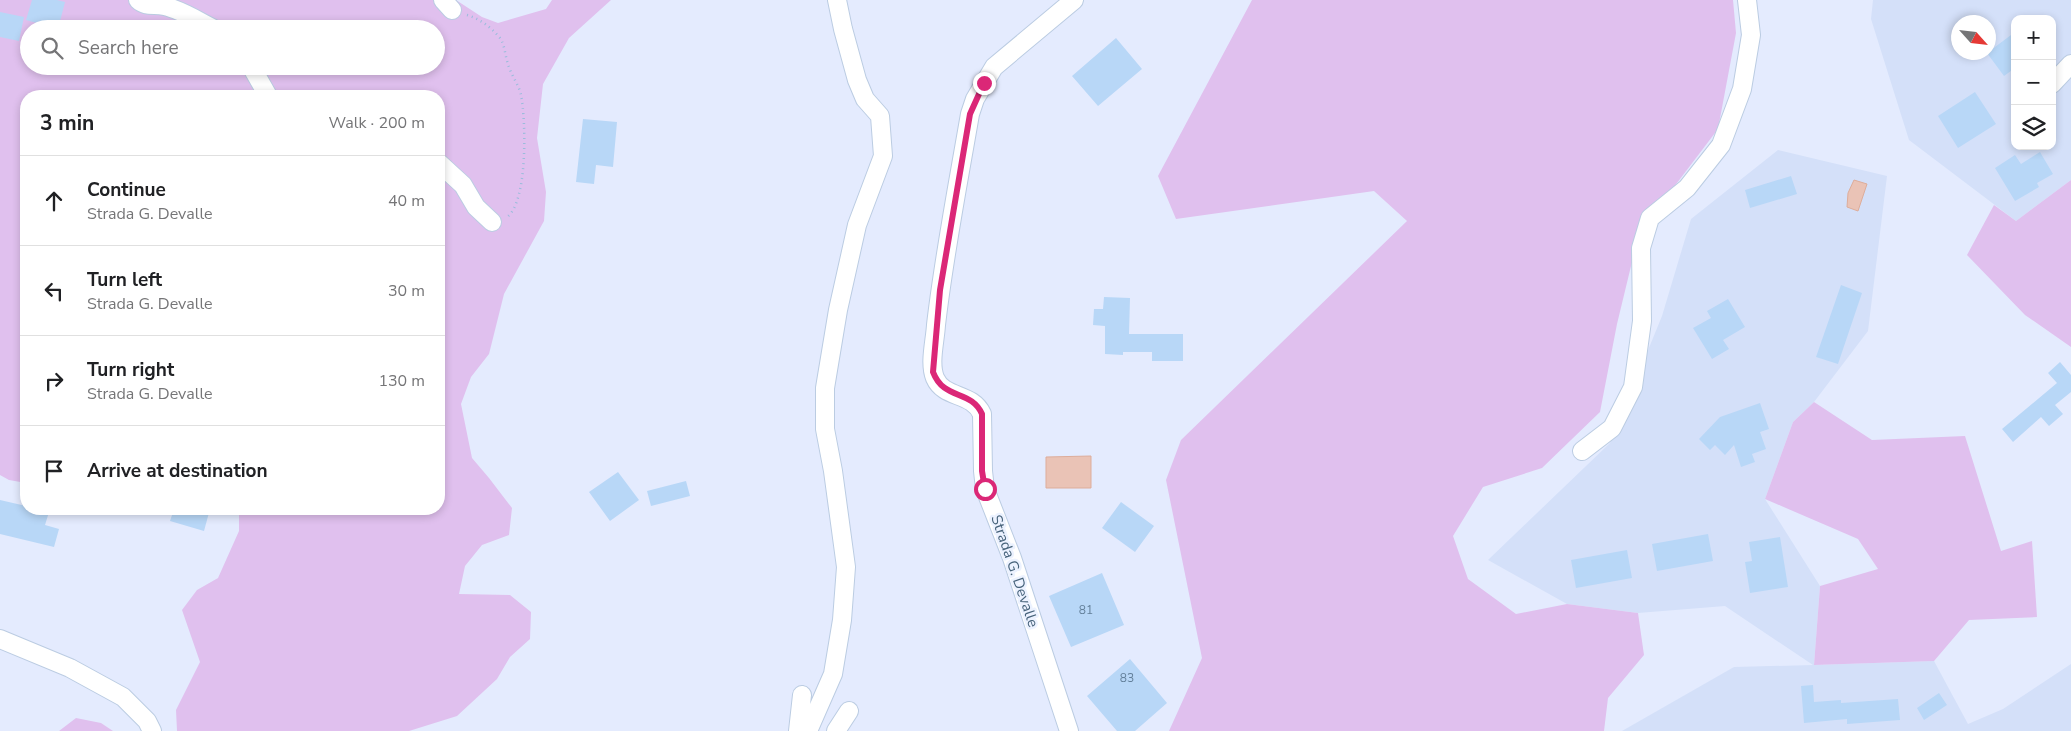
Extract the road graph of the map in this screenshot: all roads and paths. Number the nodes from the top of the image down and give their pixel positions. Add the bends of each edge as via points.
1 (138, 0) edge
2 (837, 0) edge
3 (1074, 0) edge
4 (1747, 0) edge
5 (448, 5) edge
6 (197, 20) edge
7 (2071, 64) edge
8 (256, 75) edge
9 (2056, 80) edge
10 (265, 90) edge
11 (445, 168) edge
12 (492, 222) joint
13 (1582, 451) dead end
14 (0, 639) edge
15 (802, 695) dead end
16 (849, 711) dead end
17 (152, 731) edge
18 (798, 731) edge
19 (808, 731) edge
20 (836, 731) edge
21 (1070, 731) edge

1 - 6 street via 143,4 164,6
2 - 19 street via 857,80 865,99 880,116 883,156 858,225 838,310 825,388 825,429 834,471 846,567 833,674
3 - 21 street, Strada G. Devalle via 994,67 970,114 940,290 933,372 943,388 972,400 982,414 985,489 1012,558
4 - 13 street via 1752,35 1742,89 1721,146 1687,188 1650,218 1641,248 1642,321 1633,387 1612,428
5 - 12 path via 481,20 502,40 508,65 521,94 525,124 522,181 516,205 509,217
7 - 9 street
8 - 10 street
11 - 12 street via 463,185 476,207
14 - 17 street via 70,668 123,697 147,721
15 - 18 street
16 - 20 street

